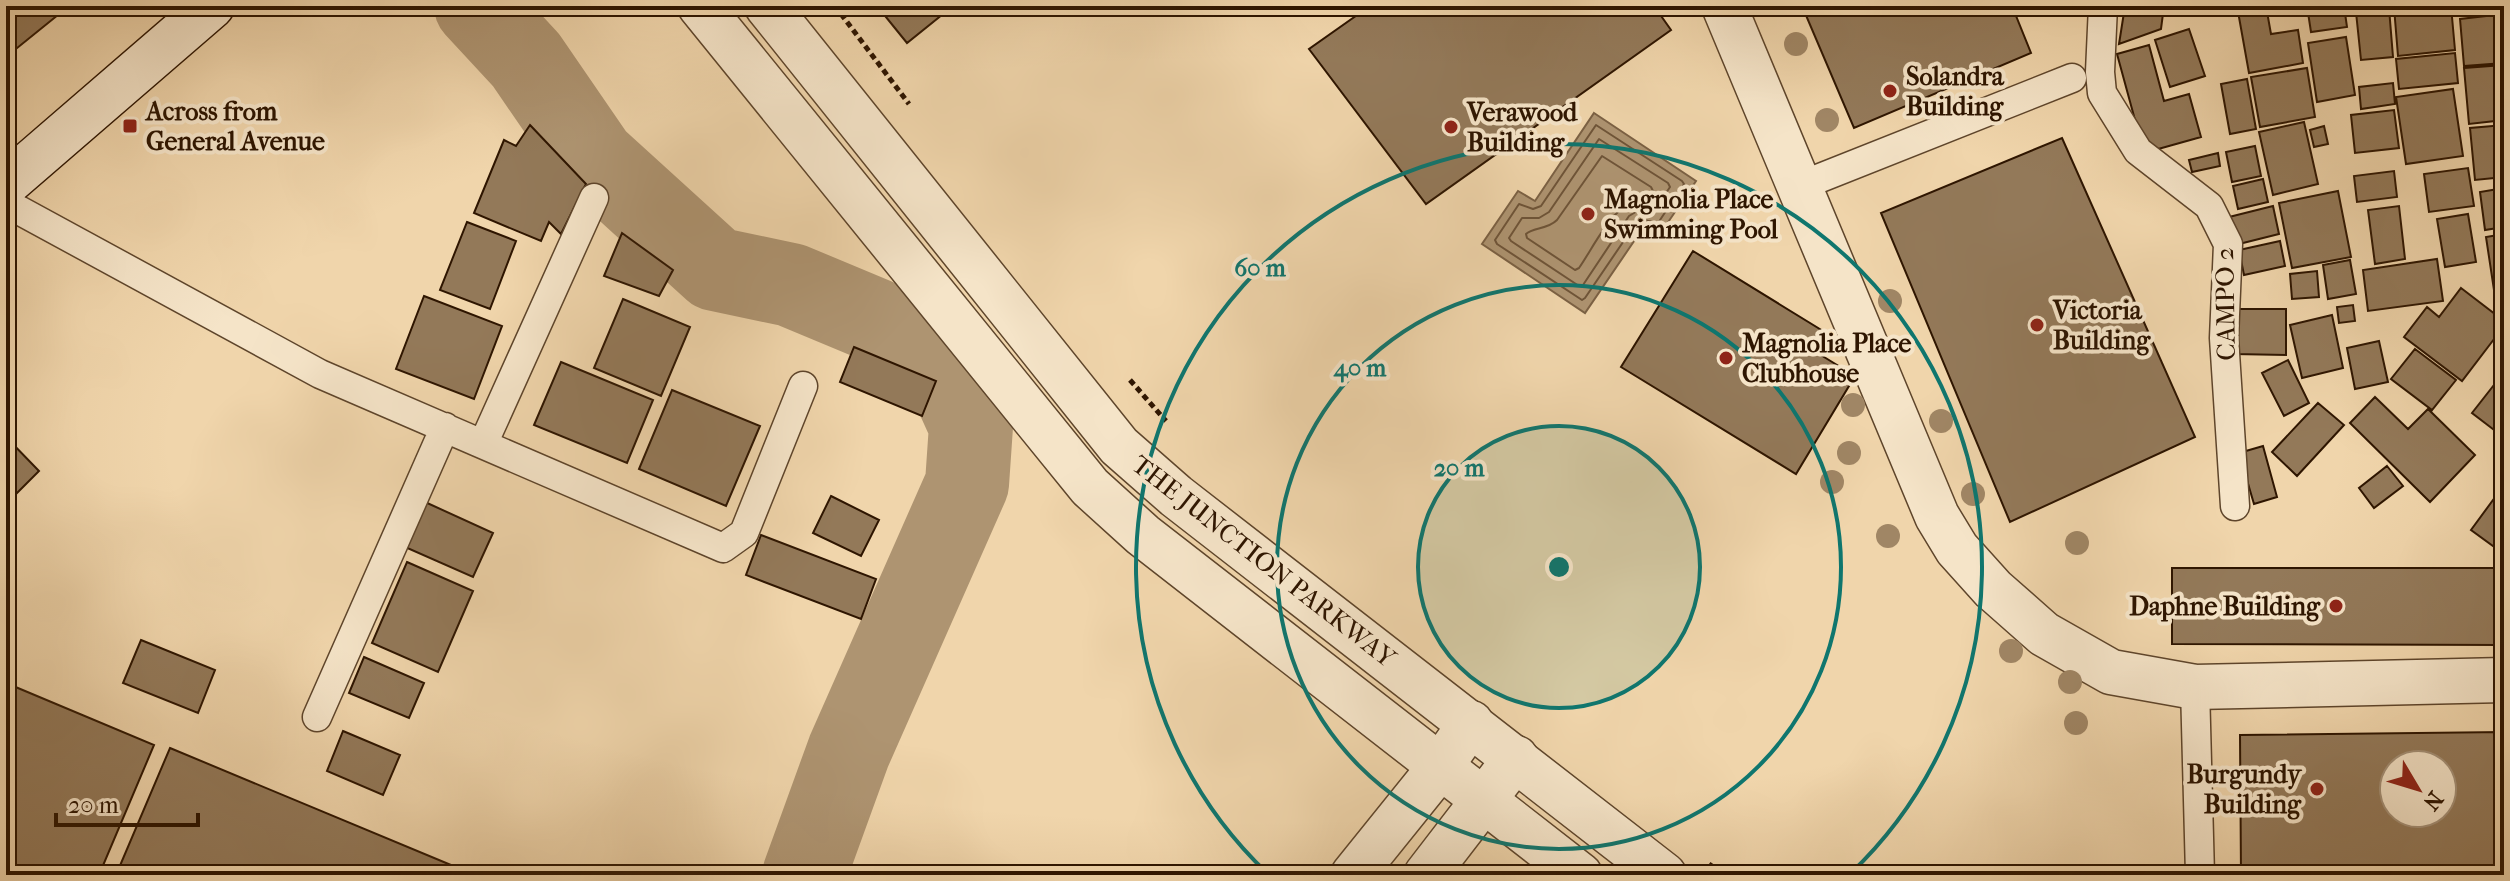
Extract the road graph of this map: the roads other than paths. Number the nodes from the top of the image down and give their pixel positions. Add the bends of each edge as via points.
1 (700, 6) edge
2 (767, 6) edge
3 (1724, 6) edge
4 (2103, 6) edge
5 (195, 12) edge
6 (2072, 78) dead end
7 (6, 184) edge
8 (1800, 186) junction
9 (594, 198) dead end
10 (6, 203) edge
11 (803, 386) dead end
12 (445, 427) junction
13 (484, 442) junction
14 (2235, 506) dead end
15 (2504, 680) edge
16 (2195, 687) junction
17 (317, 717) dead end
18 (1471, 723) junction
19 (1516, 758) junction
20 (1440, 767) junction
21 (1485, 801) junction
22 (1353, 875) edge
23 (1426, 875) edge
24 (1580, 875) edge
25 (1664, 875) edge
26 (2200, 875) edge

1 - 20 street, THE JUNCTION PARKWAY via 1090,487 1143,535
2 - 18 street, THE JUNCTION PARKWAY via 1119,446 1176,496
3 - 8 street
4 - 14 lane, CAMPO 2 via 2102,93 2138,151 2209,206 2228,244 2224,338
5 - 7 street
6 - 8 lane
8 - 16 street via 1937,516 1957,549 2044,634 2111,672
9 - 13 lane
10 - 12 lane via 320,374
11 - 13 lane via 744,533 723,548
12 - 13 lane
12 - 17 lane
15 - 16 street
16 - 26 lane
18 - 19 street, THE JUNCTION PARKWAY
18 - 20 street
19 - 21 street
19 - 25 street, THE JUNCTION PARKWAY
20 - 21 street, THE JUNCTION PARKWAY
20 - 22 street
21 - 23 street
21 - 24 street, THE JUNCTION PARKWAY

